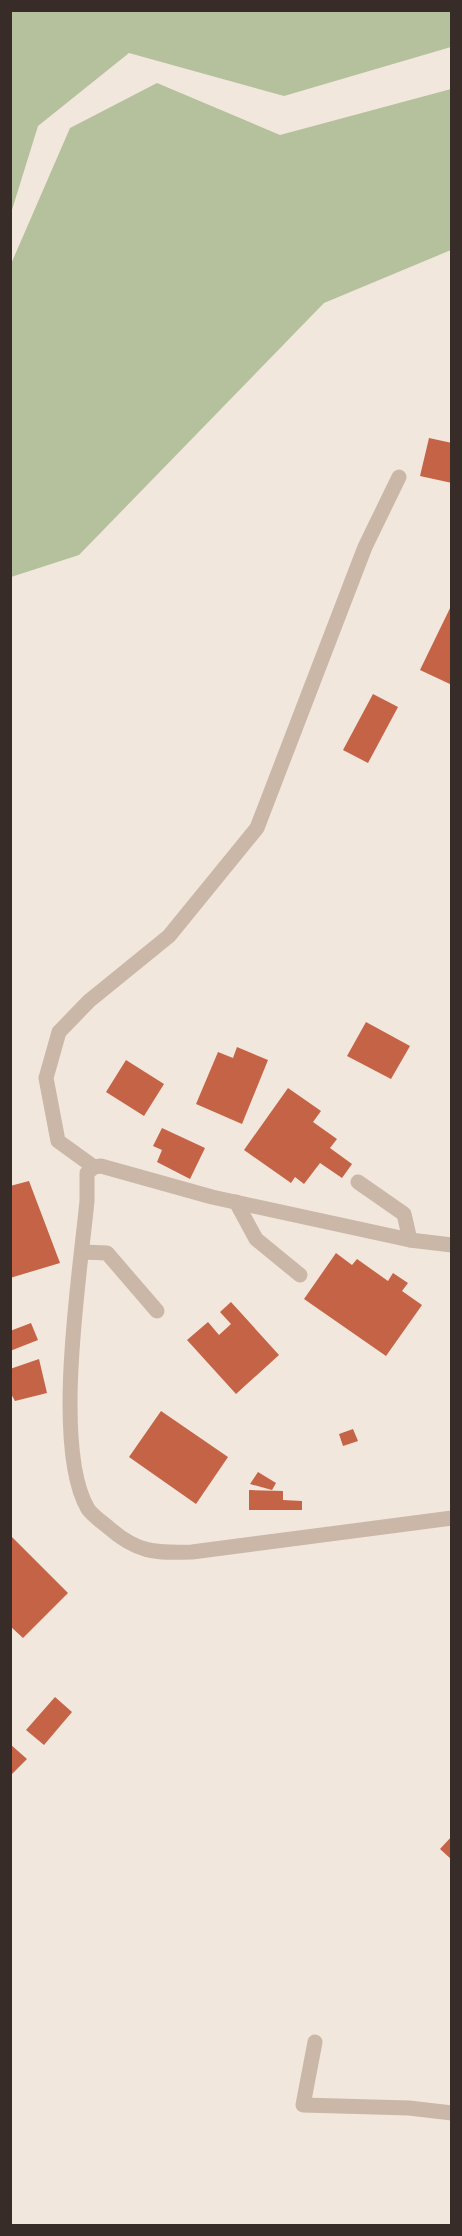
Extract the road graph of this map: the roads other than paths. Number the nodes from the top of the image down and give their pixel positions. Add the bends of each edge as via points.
1 (399, 477) dead end
2 (94, 1167) junction
3 (358, 1182) dead end
4 (236, 1202) junction
5 (410, 1240) junction
6 (452, 1245) edge
7 (82, 1252) junction
8 (300, 1275) dead end
9 (157, 1311) dead end
10 (452, 1518) edge
11 (315, 2042) dead end
12 (452, 2113) edge

1 - 2 street via 365,547 257,828 170,936 89,1001 59,1032 46,1078 58,1141
2 - 4 street
2 - 7 street via 87,1173
3 - 5 street via 404,1214
4 - 5 street
4 - 8 street via 256,1239
5 - 6 street
7 - 9 street via 107,1253
7 - 10 street via 69,1405 75,1468 79,1491 90,1511 124,1541 153,1553 192,1551
11 - 12 street via 303,2105

